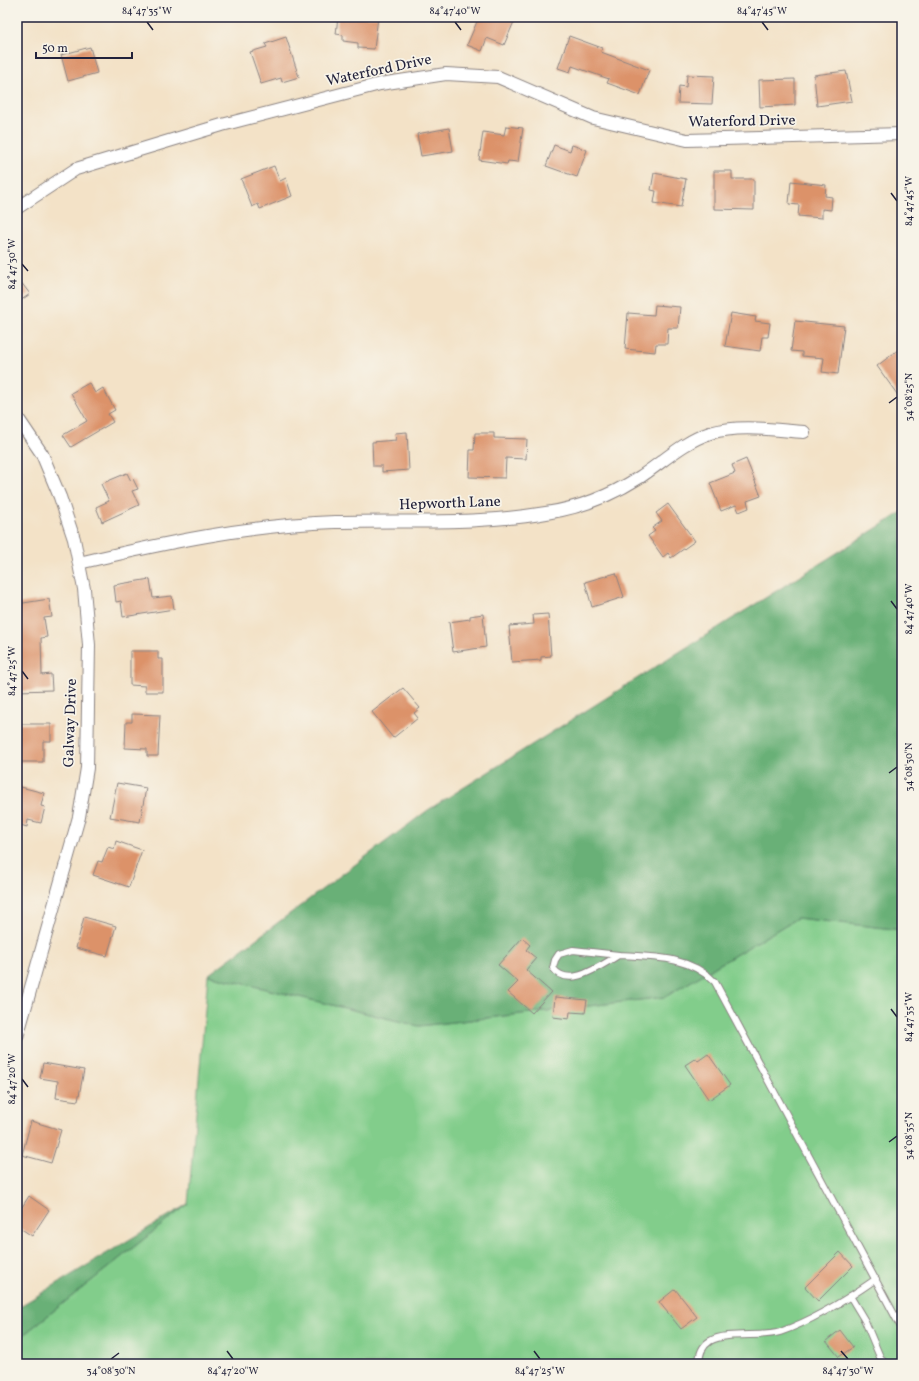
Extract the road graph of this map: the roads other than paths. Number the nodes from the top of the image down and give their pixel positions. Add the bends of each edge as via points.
1 (902, 134) edge
2 (17, 208) edge
3 (17, 417) edge
4 (804, 432) dead end
5 (79, 563) junction
6 (619, 955) junction
7 (17, 1036) edge
8 (876, 1279) junction
9 (850, 1296) junction
10 (902, 1329) edge
11 (902, 1362) edge
12 (699, 1364) edge
13 (885, 1364) edge
14 (899, 1364) edge

1 - 2 street, Waterford Drive via 687,140 593,118 498,76 446,74 380,84 237,121 76,169
3 - 5 street, Galway Drive via 42,454 72,532
4 - 5 street, Hepworth Lane via 747,428 712,433 684,444 640,477 597,500 547,513 469,522 335,522 258,528 176,540
5 - 7 street, Galway Drive via 89,645 87,768 79,817
6 - 6 lane via 577,976 567,978 558,975 554,968 559,954 574,950
6 - 8 lane via 657,958 691,965 700,968 715,982
8 - 9 lane
8 - 10 lane
9 - 12 lane via 779,1332 728,1336 710,1341 699,1353
9 - 13 lane
11 - 14 lane

